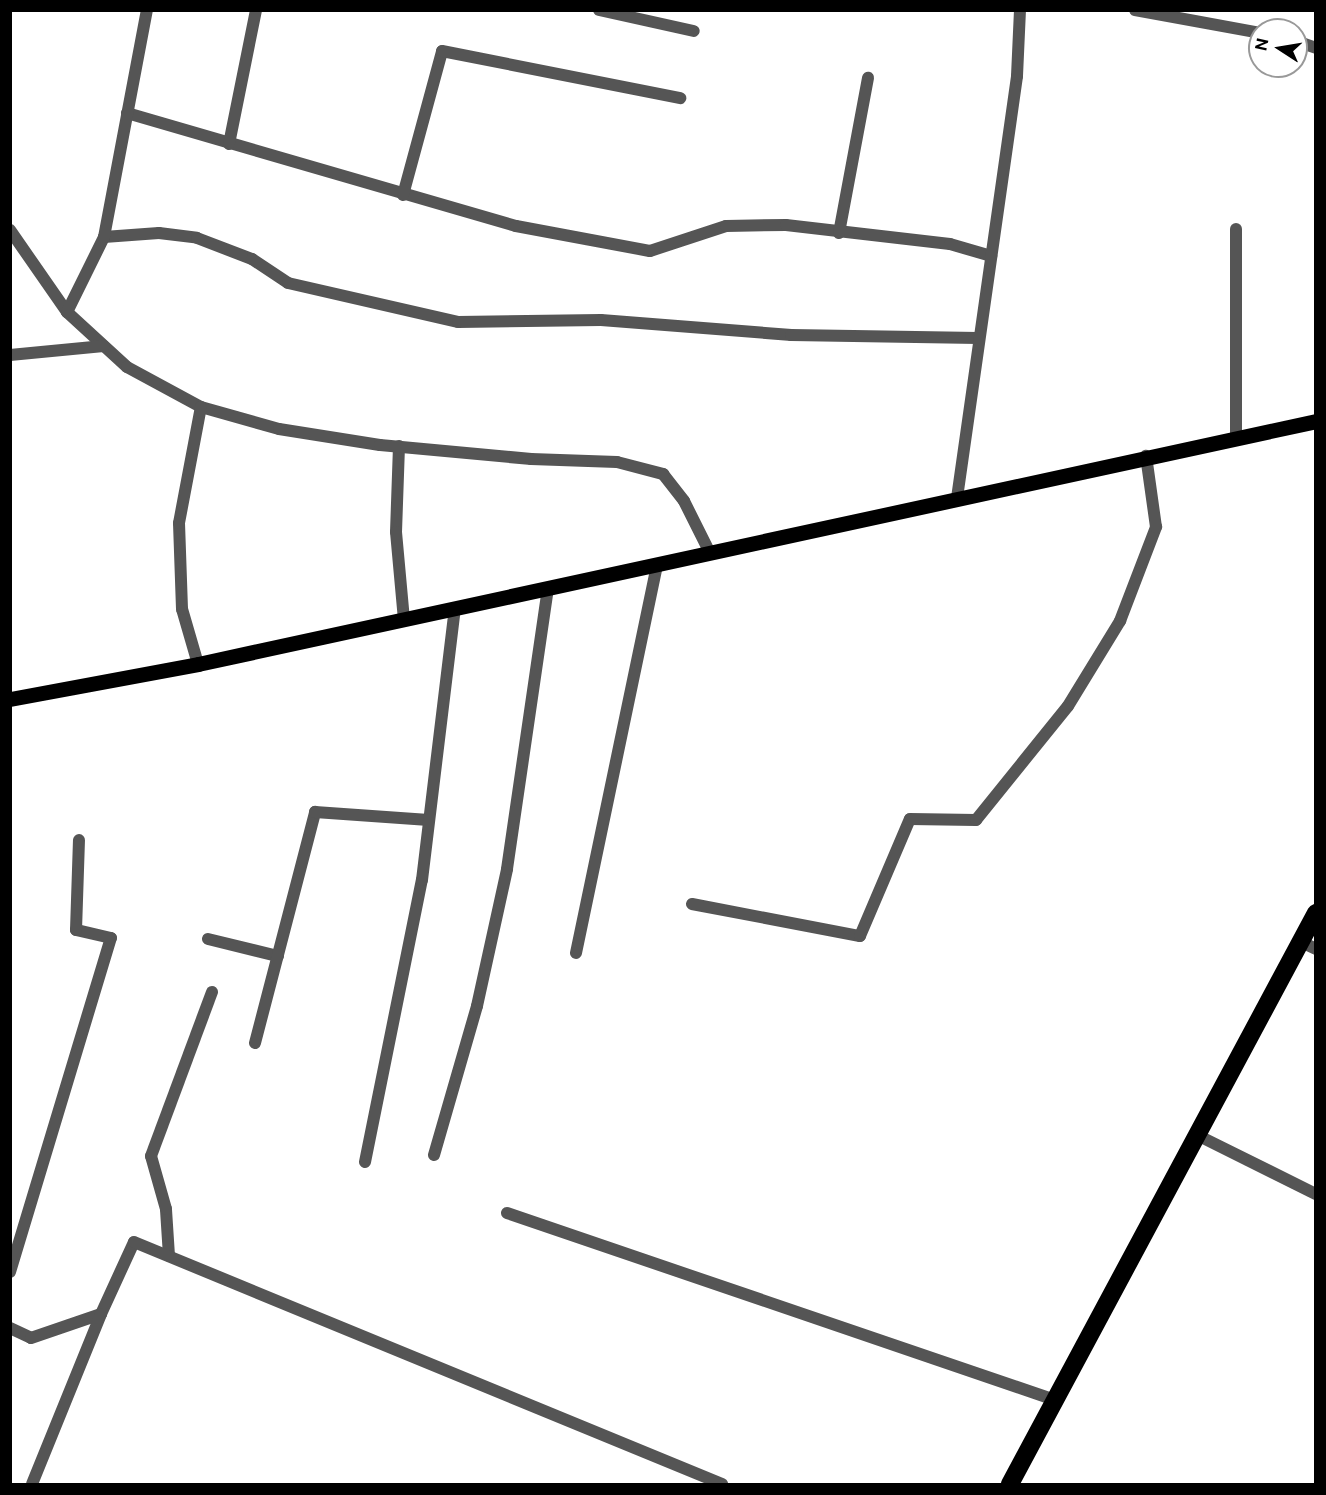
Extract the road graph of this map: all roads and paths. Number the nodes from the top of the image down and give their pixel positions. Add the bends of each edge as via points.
1 (147, 10) edge
2 (256, 10) edge
3 (599, 10) edge
4 (1020, 10) edge
5 (1136, 10) edge
6 (694, 31) dead end
7 (1248, 31) edge
8 (868, 78) dead end
9 (680, 98) dead end
10 (127, 113) junction
11 (229, 144) junction
12 (403, 195) junction
13 (1236, 229) dead end
14 (10, 230) edge
15 (839, 233) junction
16 (104, 237) junction
17 (991, 256) junction
18 (67, 312) junction
19 (978, 338) junction
20 (104, 346) junction
21 (10, 355) edge
22 (201, 407) junction
23 (1316, 421) edge
24 (1236, 437) junction
25 (399, 446) junction
26 (1146, 456) junction
27 (957, 498) junction
28 (709, 551) junction
29 (657, 566) junction
30 (548, 589) junction
31 (455, 609) junction
32 (404, 620) junction
33 (198, 664) junction
34 (10, 699) edge
35 (429, 820) junction
36 (79, 840) dead end
37 (692, 904) dead end
38 (1316, 913) edge
39 (208, 939) dead end
40 (1307, 945) edge
41 (576, 953) dead end
42 (278, 956) junction
43 (212, 992) dead end
44 (255, 1043) dead end
45 (1196, 1134) junction
46 (434, 1155) dead end
47 (364, 1162) dead end
48 (1316, 1194) edge
49 (507, 1213) dead end
50 (169, 1256) junction
51 (10, 1272) edge
52 (101, 1314) junction
53 (10, 1329) edge
54 (1055, 1400) junction
55 (32, 1485) edge
56 (722, 1485) edge
57 (1010, 1485) edge

1 - 10 street
2 - 11 street
3 - 6 street
4 - 17 street via 1017,76
5 - 7 street
8 - 15 street
9 - 12 street via 442,51
10 - 11 street
10 - 16 street
11 - 12 street
12 - 15 street via 516,226 650,251 726,226 786,225
13 - 24 street
14 - 18 street
15 - 17 street via 950,244
16 - 18 street
16 - 19 street via 159,233 196,238 252,259 288,283 458,322 601,320 791,335
17 - 19 street
18 - 20 street
19 - 27 street
20 - 21 street
20 - 22 street via 127,367
22 - 25 street via 279,429
22 - 33 street via 179,523 182,609
23 - 24 main road
24 - 26 main road
25 - 28 street via 531,459 617,462 663,474 684,501
25 - 32 street via 396,532
26 - 27 main road
26 - 37 street via 1156,527 1120,621 1068,706 976,820 910,819 860,936
27 - 28 main road
28 - 29 main road
29 - 30 main road
29 - 41 street
30 - 31 main road
30 - 46 street via 507,869 477,1006
31 - 32 main road
31 - 35 street
32 - 33 main road
33 - 34 main road
35 - 42 street via 315,812
35 - 47 street via 422,880
36 - 51 street via 76,930 111,938
38 - 40 highway
39 - 42 street
40 - 45 highway
42 - 44 street
43 - 50 street via 151,1156 166,1209
45 - 48 street
45 - 54 highway
49 - 54 street
50 - 52 street via 135,1242
50 - 56 street
52 - 53 street via 31,1338
52 - 55 street
54 - 57 highway

